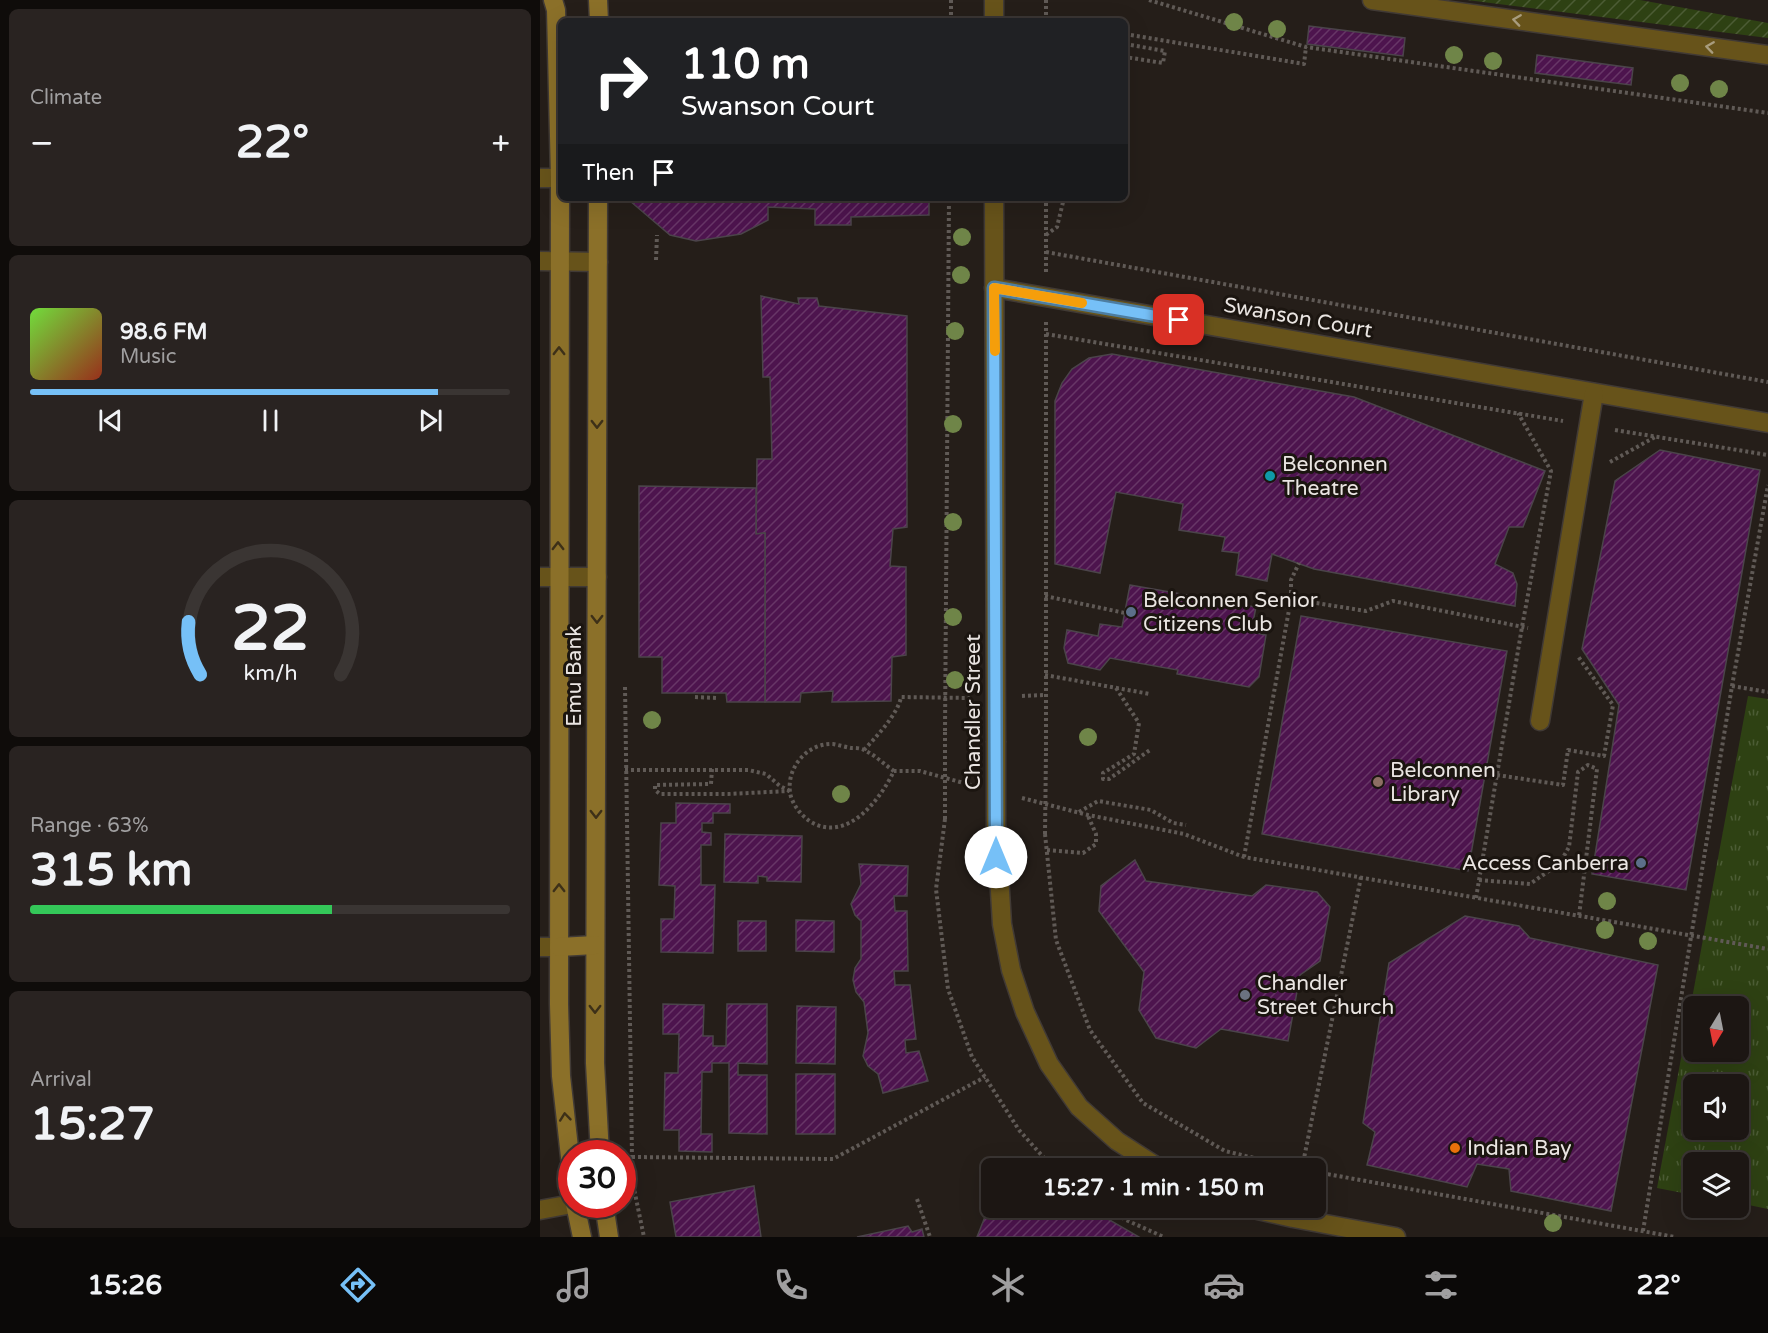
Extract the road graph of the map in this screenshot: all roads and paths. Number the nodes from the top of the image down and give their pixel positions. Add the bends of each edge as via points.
1 (598, 0) edge
2 (951, 0) edge
3 (994, 0) edge
4 (1046, 0) edge
5 (1149, 0) edge
6 (1372, 0) edge
7 (555, 2) edge
8 (599, 18) edge
9 (951, 18) edge
10 (994, 18) edge
11 (1046, 18) edge
12 (1128, 35) edge
13 (1128, 45) edge
14 (1306, 47) junction
15 (1768, 55) edge
16 (1128, 57) edge
17 (558, 108) edge
18 (1768, 113) edge
19 (540, 178) edge
20 (558, 178) edge
21 (560, 201) edge
22 (598, 201) edge
23 (950, 201) edge
24 (994, 201) edge
25 (1046, 201) edge
26 (1063, 201) edge
27 (657, 235) dead end
28 (1046, 235) junction
29 (1046, 252) junction
30 (656, 260) dead end
31 (540, 261) edge
32 (559, 261) junction
33 (598, 262) junction
34 (994, 288) junction
35 (1046, 297) junction
36 (1046, 334) junction
37 (1768, 382) edge
38 (1594, 393) junction
39 (1517, 412) junction
40 (1768, 423) edge
41 (1589, 426) junction
42 (1655, 436) junction
43 (1768, 455) edge
44 (1609, 463) dead end
45 (1768, 485) edge
46 (1299, 563) dead end
47 (540, 577) edge
48 (558, 578) junction
49 (597, 578) junction
50 (1045, 596) junction
51 (1291, 599) junction
52 (1125, 613) dead end
53 (1522, 627) junction
54 (1554, 633) junction
55 (1045, 675) junction
56 (1732, 686) junction
57 (1116, 688) junction
58 (1768, 692) edge
59 (1150, 694) dead end
60 (695, 697) dead end
61 (717, 698) dead end
62 (945, 699) junction
63 (1540, 721) dead end
64 (864, 750) junction
65 (1150, 750) dead end
66 (712, 769) junction
67 (894, 771) junction
68 (1497, 776) junction
69 (944, 778) junction
70 (979, 787) dead end
71 (790, 791) junction
72 (1013, 796) dead end
73 (1079, 813) junction
74 (1088, 815) junction
75 (1186, 825) dead end
76 (1047, 850) junction
77 (1244, 857) junction
78 (1361, 877) junction
79 (1479, 880) junction
80 (1476, 898) junction
81 (1579, 916) junction
82 (1693, 936) junction
83 (596, 945) junction
84 (540, 947) edge
85 (559, 947) junction
86 (1768, 949) edge
87 (985, 1077) junction
88 (568, 1140) edge
89 (599, 1140) edge
90 (632, 1140) edge
91 (636, 1157) edge
92 (1044, 1158) edge
93 (1143, 1158) edge
94 (1254, 1158) edge
95 (1304, 1158) edge
96 (1326, 1174) edge
97 (636, 1198) edge
98 (916, 1199) dead end
99 (558, 1207) edge
100 (540, 1210) edge
101 (577, 1218) edge
102 (606, 1218) edge
103 (1122, 1218) edge
104 (1300, 1218) edge
105 (1643, 1231) junction
106 (582, 1237) edge
107 (609, 1237) edge
108 (644, 1237) edge
109 (930, 1237) edge
110 (1164, 1237) edge
111 (1396, 1237) edge
112 (1675, 1237) edge

1 - 8 street
2 - 9 path
3 - 10 street
4 - 11 path
5 - 14 path
15 -> 6 street
7 - 17 street, Emu Bank
12 - 14 path via 1304,64
13 - 16 path via 1165,51 1163,63
14 - 18 path
19 - 20 street
21 - 32 street, Emu Bank
22 - 33 street, Emu Bank
23 - 62 path
24 - 34 street, Chandler Street
25 - 28 path
26 - 28 path via 1057,227
27 - 30 path
28 - 29 path
29 - 35 path
29 - 37 path
31 - 32 street
32 - 33 street
48 -> 32 street, Emu Bank
33 -> 49 street, Emu Bank
34 - 35 street, Swanson Court
34 - 93 street, Chandler Street, bridge via 996,857 1002,924 1025,1012 1049,1064 1079,1107 1117,1141
35 - 36 path
35 - 38 street, Swanson Court
36 - 39 path
36 - 50 path
38 - 40 street, Swanson Court
38 - 41 street
39 - 41 path
39 - 53 path via 1551,471
41 - 42 path
41 - 54 street
42 - 43 path
42 - 44 path
45 - 56 path
46 - 51 path via 1291,580
47 - 48 street
48 - 49 street
85 -> 48 street, Emu Bank
49 -> 83 street, Emu Bank
50 - 52 path
50 - 55 path
51 - 53 path via 1366,611 1393,601
51 - 77 path
53 - 54 path
53 - 68 path
54 - 63 street
54 - 68 path via 1579,637 1576,654 1613,705 1604,756 1568,750 1563,785
55 - 57 path
55 - 76 path, bridge
56 - 58 path
56 - 82 path
57 - 59 path
57 - 65 path via 1139,723 1134,754 1103,773 1103,779 1109,779
60 - 61 path
62 - 64 path via 901,697 900,704
62 - 69 path, bridge
64 - 67 path
64 - 71 path via 831,744 807,752 793,770
66 - 71 path via 766,774
66 - 71 path via 711,784 656,785 655,790 660,794
66 - 90 path via 626,770
67 - 69 path via 920,771
67 - 71 path via 886,788 861,815 842,826 822,827 803,817
68 - 79 path
69 - 70 path
69 - 87 path, bridge via 945,819 936,889 948,989 972,1057
72 - 73 path
73 - 74 path
73 - 75 path via 1098,801 1151,810 1173,823
74 - 76 path via 1096,844 1083,853
74 - 77 path via 1184,834
76 - 94 path via 1056,940 1090,1030 1143,1103 1225,1151
77 - 78 path
78 - 80 path
78 - 95 path
79 - 80 path
79 - 81 path via 1530,884 1560,863 1569,847 1578,772 1588,765 1597,769
80 - 81 path
81 - 82 path
82 - 86 path
82 - 105 path
83 - 85 street
83 -> 89 street, Emu Bank
84 - 85 street
88 -> 85 street, Emu Bank via 561,1076
87 - 91 path via 833,1159
87 - 92 path via 1019,1130
96 - 105 path
97 - 108 path
98 - 109 path
99 - 100 street
101 - 106 street
102 - 107 street
103 - 110 path
104 - 111 street
105 - 112 path

